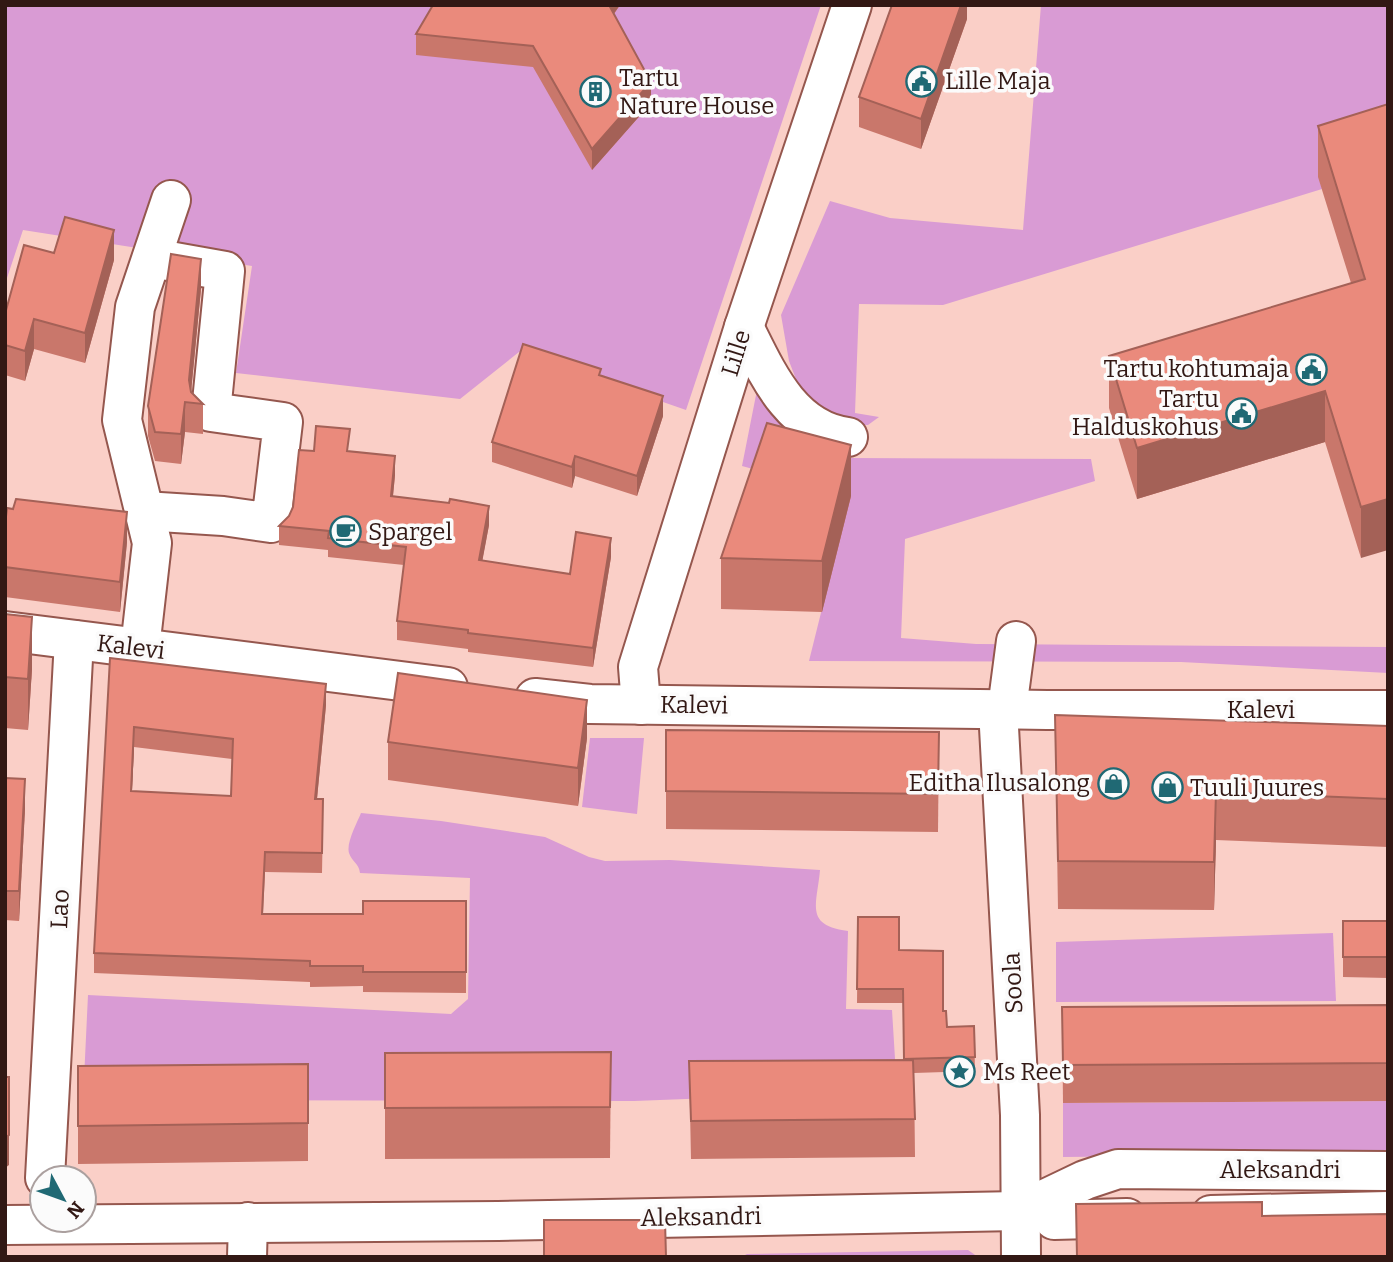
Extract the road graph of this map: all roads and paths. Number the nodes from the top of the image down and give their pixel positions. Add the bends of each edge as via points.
1 (852, 5) edge
2 (171, 200) dead end
3 (152, 258) junction
4 (744, 327) junction
5 (848, 437) dead end
6 (144, 511) junction
7 (5, 631) edge
8 (74, 640) junction
9 (1016, 641) dead end
10 (140, 648) junction
11 (641, 705) junction
12 (1003, 709) junction
13 (1388, 710) edge
14 (46, 1164) edge
15 (1388, 1171) edge
16 (1388, 1210) edge
17 (1037, 1215) junction
18 (98, 1228) edge
19 (247, 1240) edge
20 (1021, 1257) edge

1 - 4 street, Lille
2 - 3 street
3 - 6 street via 135,307 122,420
3 - 6 street via 225,271 211,412 283,422 271,523
4 - 5 street via 788,403 830,435
4 - 11 street, Lille via 638,667
6 - 10 street via 152,543
7 - 8 street, Kalevi
8 - 10 street, Kalevi
8 - 14 street, Lao
9 - 12 street, Soola
10 - 11 street, Kalevi via 590,704
11 - 12 street, Kalevi
12 - 13 street, Kalevi
12 - 17 street, Soola via 1020,1115
15 - 17 street, Aleksandri via 1118,1169 1084,1180
16 - 17 street, Aleksandri
17 - 19 street, Aleksandri via 498,1221
17 - 20 street, Soola
18 - 19 street, Aleksandri

